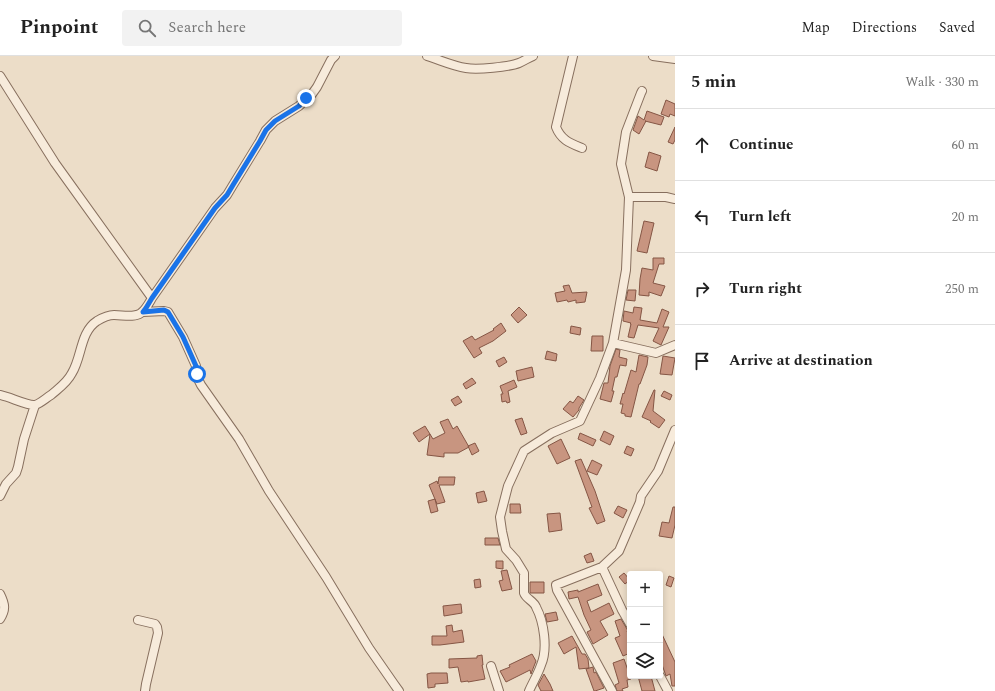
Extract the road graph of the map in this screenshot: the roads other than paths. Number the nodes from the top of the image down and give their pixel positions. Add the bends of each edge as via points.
1 (335, 56) edge
2 (427, 56) edge
3 (533, 56) edge
4 (573, 56) edge
5 (653, 56) edge
6 (675, 59) edge
7 (0, 76) edge
8 (642, 90) dead end
9 (582, 148) dead end
10 (629, 197) junction
11 (675, 199) edge
12 (152, 298) junction
13 (143, 312) junction
14 (613, 343) junction
15 (675, 345) edge
16 (0, 395) edge
17 (35, 405) junction
18 (675, 430) edge
19 (0, 496) edge
20 (602, 567) junction
21 (0, 594) edge
22 (0, 619) edge
23 (627, 619) edge
24 (138, 620) dead end
25 (491, 666) dead end
26 (662, 679) edge
27 (145, 691) edge
28 (399, 691) edge
29 (499, 691) edge
30 (529, 691) edge
31 (612, 691) edge
32 (668, 691) edge

1 - 12 street via 312,94 266,130 227,195 215,208
2 - 3 street via 476,69 512,65
4 - 9 street via 556,127 569,143
5 - 6 street
7 - 12 street via 55,163
8 - 10 street via 626,132 621,164
10 - 11 street
10 - 14 street via 626,270
12 - 13 street
13 - 17 street via 133,316 108,316 93,324 86,335 69,379
13 - 28 street via 168,312 183,337 201,385 239,439 269,491
14 - 15 street via 656,353
14 - 30 street via 580,421 552,433 524,451 508,486 500,517 506,550 524,573 525,596 536,605 543,629 545,645 542,664
16 - 17 street
17 - 19 street via 16,473
18 - 20 street via 658,471 641,496 619,551
20 - 23 street
20 - 31 street via 556,585
21 - 22 street via 5,608
24 - 27 street via 155,624 158,630
25 - 29 street
26 - 32 street

